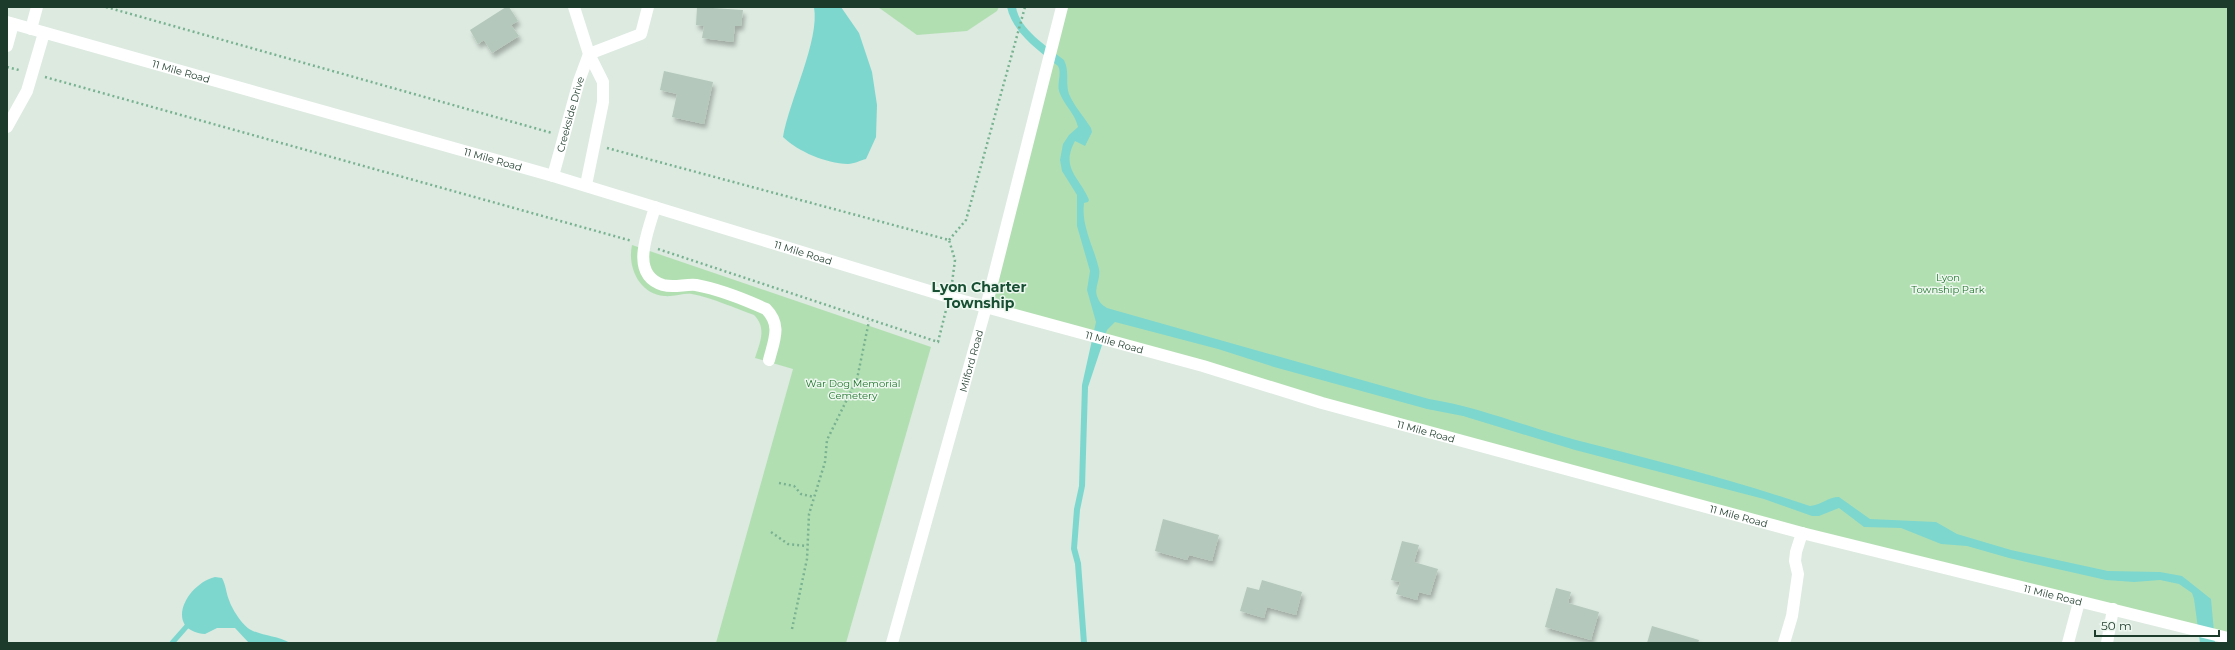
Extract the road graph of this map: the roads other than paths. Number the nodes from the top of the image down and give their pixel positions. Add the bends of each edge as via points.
1 (37, 7) edge
2 (574, 7) edge
3 (648, 7) edge
4 (1062, 7) edge
5 (10, 23) edge
6 (30, 29) junction
7 (44, 32) junction
8 (7, 46) edge
9 (590, 54) junction
10 (7, 127) edge
11 (554, 176) junction
12 (586, 185) junction
13 (655, 207) junction
14 (986, 307) junction
15 (769, 360) dead end
16 (1802, 533) junction
17 (2079, 602) junction
18 (2113, 609) junction
19 (2225, 637) edge
20 (892, 643) edge
21 (1784, 643) edge
22 (2068, 643) edge
23 (2107, 643) edge

1 - 6 street
2 - 9 street, Creekside Drive
3 - 9 street via 641,34
4 - 14 street, Milford Road
5 - 6 street, 11 Mile Road
5 - 8 street
6 - 7 street, 11 Mile Road
7 - 10 street via 27,91
7 - 11 street, 11 Mile Road
9 - 11 street, Creekside Drive via 579,81
9 - 12 street, Creekside Drive via 603,82 603,102
11 - 12 street, 11 Mile Road
12 - 13 street, 11 Mile Road
13 - 14 street, 11 Mile Road
13 - 15 street via 642,254 647,273 654,281 664,285 698,286 766,309 776,324
14 - 16 street, 11 Mile Road via 1203,366 1322,403
14 - 20 street, Milford Road
16 - 17 street, 11 Mile Road
16 - 21 street via 1796,552 1798,574 1792,616
17 - 18 street, 11 Mile Road
17 - 22 street
18 - 19 street, 11 Mile Road
18 - 23 street

